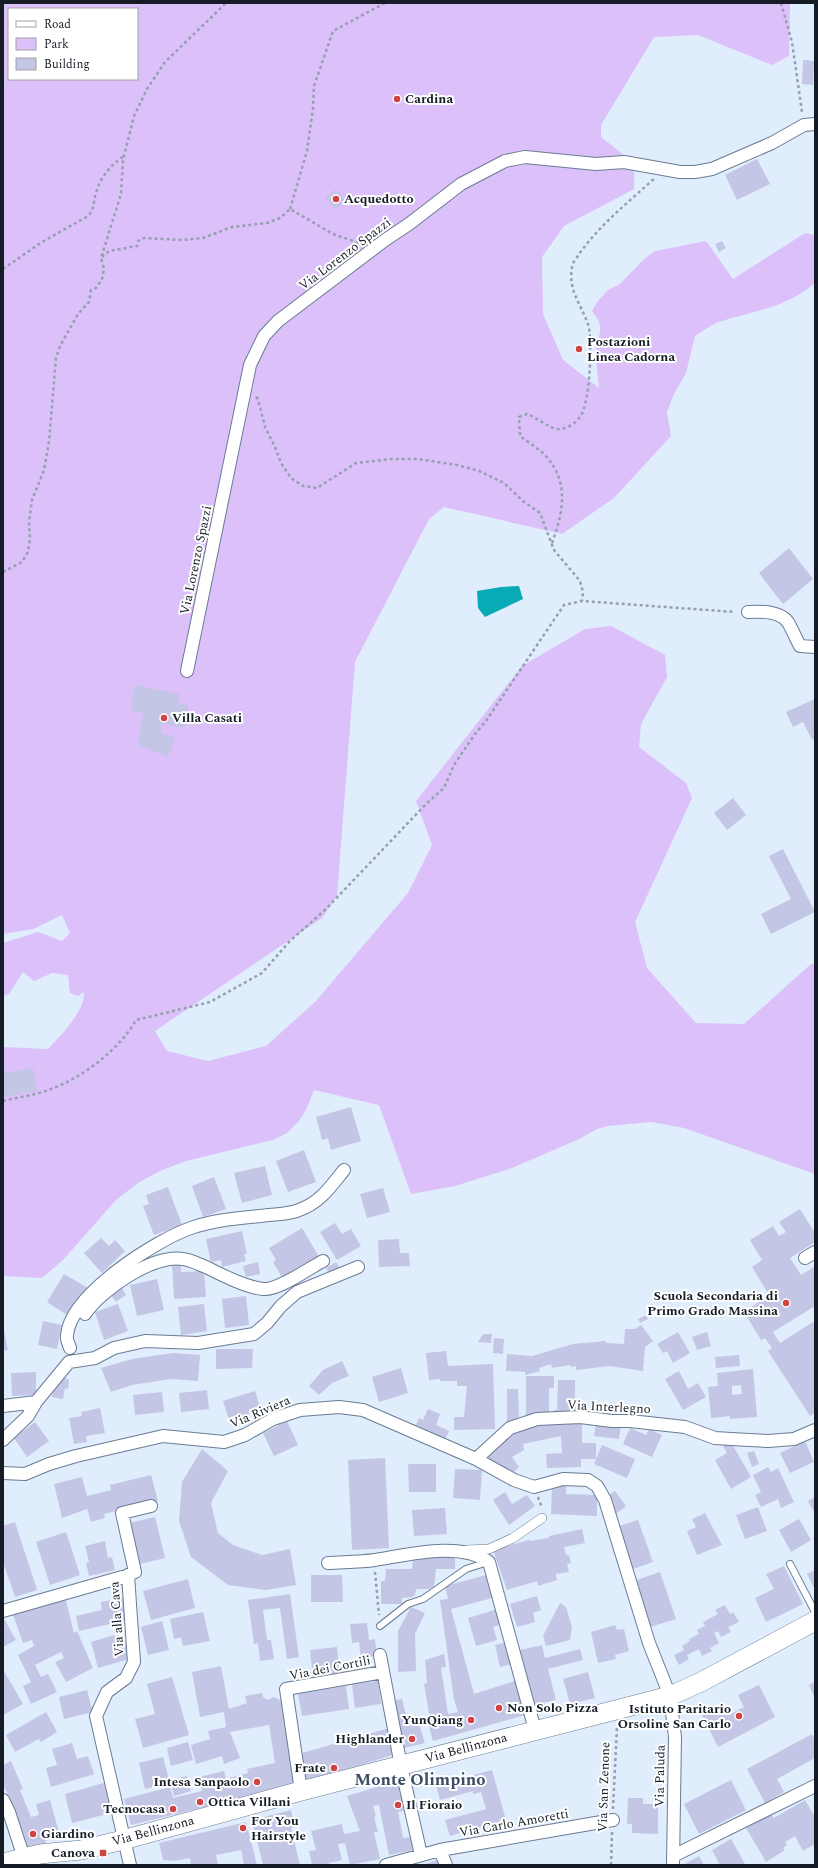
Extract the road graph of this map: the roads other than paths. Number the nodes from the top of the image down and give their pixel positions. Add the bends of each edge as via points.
1 (809, 125) edge
2 (748, 612) road end
3 (815, 647) edge
4 (187, 671) dead end
5 (344, 1170) dead end
6 (323, 1261) dead end
7 (358, 1267) dead end
8 (70, 1348) junction
9 (69, 1362) junction
10 (36, 1402) junction
11 (3, 1406) edge
12 (815, 1430) edge
13 (3, 1440) edge
14 (476, 1459) junction
15 (4, 1472) edge
16 (151, 1506) dead end
17 (542, 1518) road end
18 (462, 1551) junction
19 (489, 1562) junction
20 (328, 1563) dead end
21 (790, 1564) dead end
22 (122, 1577) dead end
23 (3, 1611) edge
24 (815, 1612) edge
25 (815, 1621) edge
26 (380, 1626) road end
27 (380, 1655) dead end
28 (383, 1672) junction
29 (670, 1696) junction
30 (535, 1730) junction
31 (401, 1766) junction
32 (815, 1786) edge
33 (300, 1791) junction
34 (3, 1800) edge
35 (613, 1820) road end
36 (123, 1840) junction
37 (81, 1850) junction
38 (440, 1850) junction
39 (421, 1855) junction
40 (25, 1861) edge
41 (673, 1861) edge
42 (3, 1863) edge
43 (392, 1864) edge
44 (48, 1865) edge
45 (130, 1865) edge
46 (446, 1865) edge

1 - 4 street, Via Lorenzo Spazzi via 712,169 688,172 624,162 596,164 524,157 505,161 461,184 278,321 264,336 250,365
2 - 3 street via 762,611 784,618 800,646
5 - 8 street via 323,1197 299,1211 219,1221 192,1228 157,1244 118,1271 83,1302 71,1321 66,1337
6 - 8 street via 279,1285 264,1289 183,1258 168,1259 139,1269 89,1308 78,1324
7 - 9 street via 298,1292 281,1306 268,1324 254,1334 198,1343 145,1341 114,1348 95,1358
8 - 9 street
9 - 10 street
10 - 11 street
10 - 13 street via 28,1416
12 - 14 street, Via Interlegno via 794,1439 768,1441 715,1438 685,1427 630,1421 580,1417 537,1419 510,1428
14 - 15 street, Via Riviera via 363,1410 339,1407 300,1410 273,1419 245,1435 224,1442 163,1436 76,1456 25,1474
14 - 29 street via 514,1480 534,1487 563,1479 580,1478 597,1486 605,1500 650,1643
16 - 36 street, Via alla Cava via 122,1514 135,1572 128,1575 134,1662 126,1678 107,1692 96,1716
17 - 18 street via 513,1538 489,1549
18 - 19 street
18 - 20 street via 406,1554 374,1560
19 - 26 lane via 466,1569 422,1599 408,1604
19 - 30 street
21 - 24 lane
22 - 23 street
25 - 29 main road, Via Bellinzona
27 - 28 street
28 - 31 street
28 - 33 street, Via dei Cortili via 286,1689
29 - 30 main road, Via Bellinzona
29 - 41 street, Via Paluda via 674,1737
30 - 31 main road, Via Bellinzona
31 - 33 main road, Via Bellinzona
31 - 39 street
32 - 41 street, Via Paluda
33 - 36 main road, Via Bellinzona
34 - 40 street
35 - 38 street, Via Carlo Amoretti
36 - 37 main road, Via Bellinzona
36 - 45 street
37 - 40 main road, Via Bellinzona
37 - 44 main road, Via Bellinzona
38 - 39 street, Via Carlo Amoretti
38 - 46 street
39 - 43 street, Via Carlo Amoretti
40 - 42 main road, Via Bellinzona

